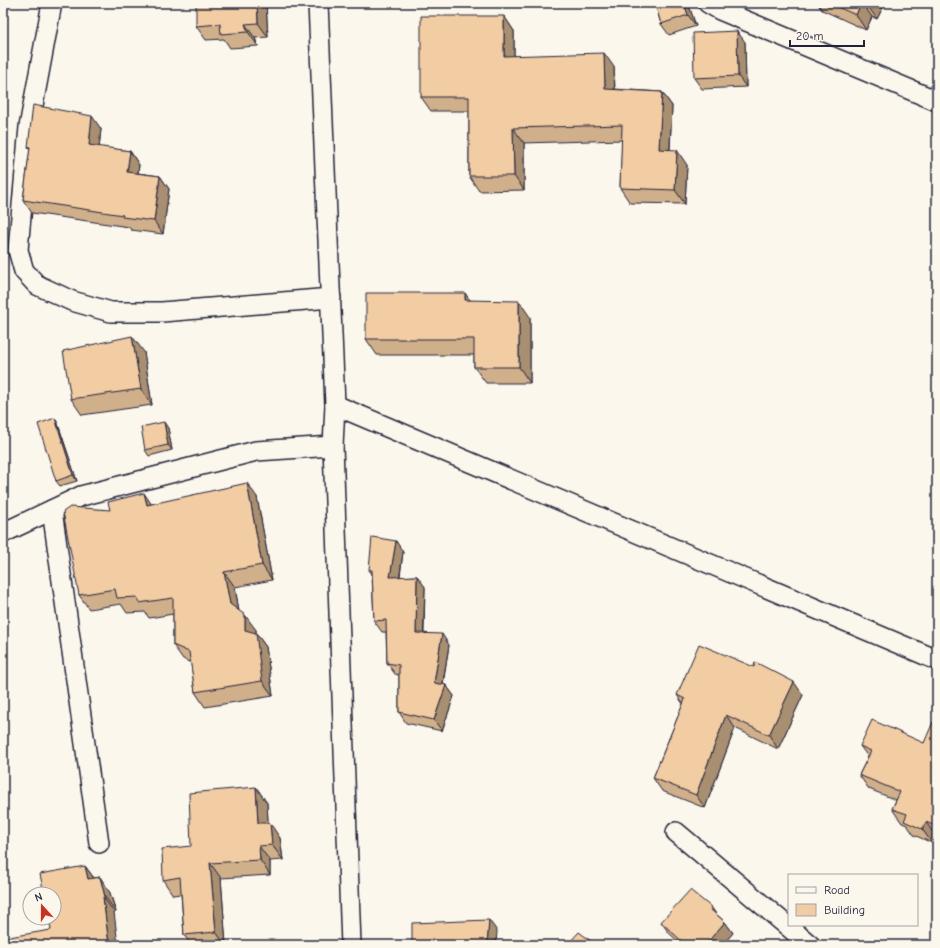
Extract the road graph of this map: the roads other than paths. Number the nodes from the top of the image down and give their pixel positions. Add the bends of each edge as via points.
1 (52, 3) edge
2 (318, 3) edge
3 (708, 3) edge
4 (937, 101) edge
5 (330, 298) junction
6 (335, 405) junction
7 (333, 446) junction
8 (52, 510) junction
9 (3, 533) edge
10 (937, 660) edge
11 (676, 832) dead end
12 (99, 843) dead end
13 (351, 945) edge
14 (810, 945) edge

1 - 5 street via 29,127 18,250 24,271 37,285 72,301 111,312 162,312
2 - 5 street
3 - 4 street
5 - 6 street
6 - 7 street
6 - 10 street
7 - 8 street via 256,451 81,496
7 - 13 street
8 - 9 street
8 - 12 street
11 - 14 street

